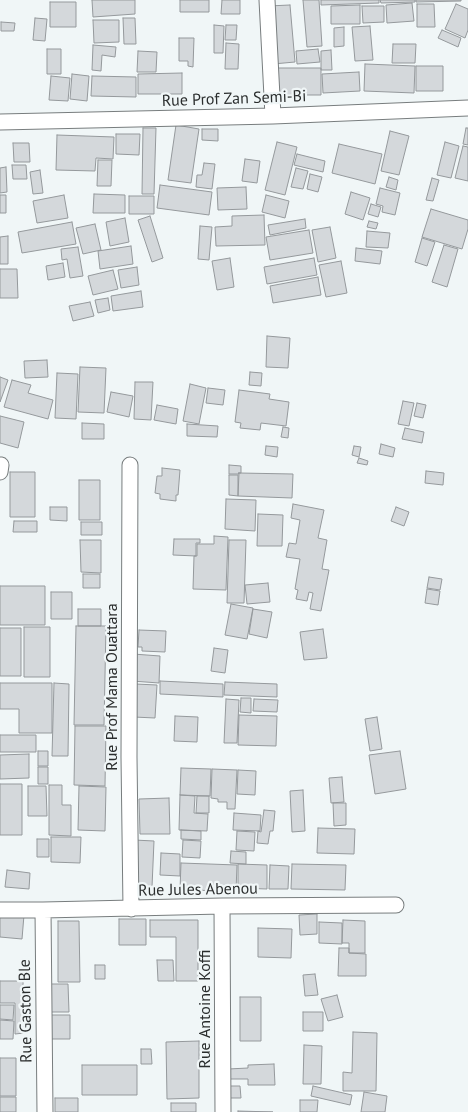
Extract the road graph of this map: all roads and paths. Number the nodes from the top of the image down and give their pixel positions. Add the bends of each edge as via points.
1 (267, 0) edge
2 (468, 108) edge
3 (273, 116) junction
4 (0, 122) edge
5 (130, 465) dead end
6 (396, 905) dead end
7 (222, 906) junction
8 (131, 908) junction
9 (0, 910) edge
10 (42, 910) junction
11 (44, 1112) edge
12 (223, 1112) edge

1 - 3 street
2 - 3 street, Rue Prof Zan Semi-Bi
3 - 4 street, Rue Prof Zan Semi-Bi
5 - 8 street, Rue Prof Mama Ouattara via 128,757
6 - 7 street, Rue Jules Abenou
7 - 8 street, Rue Jules Abenou
7 - 12 street, Rue Antoine Koffi
8 - 10 street, Rue Jules Abenou
9 - 10 street, Rue Jules Abenou
10 - 11 street, Rue Gaston Ble

